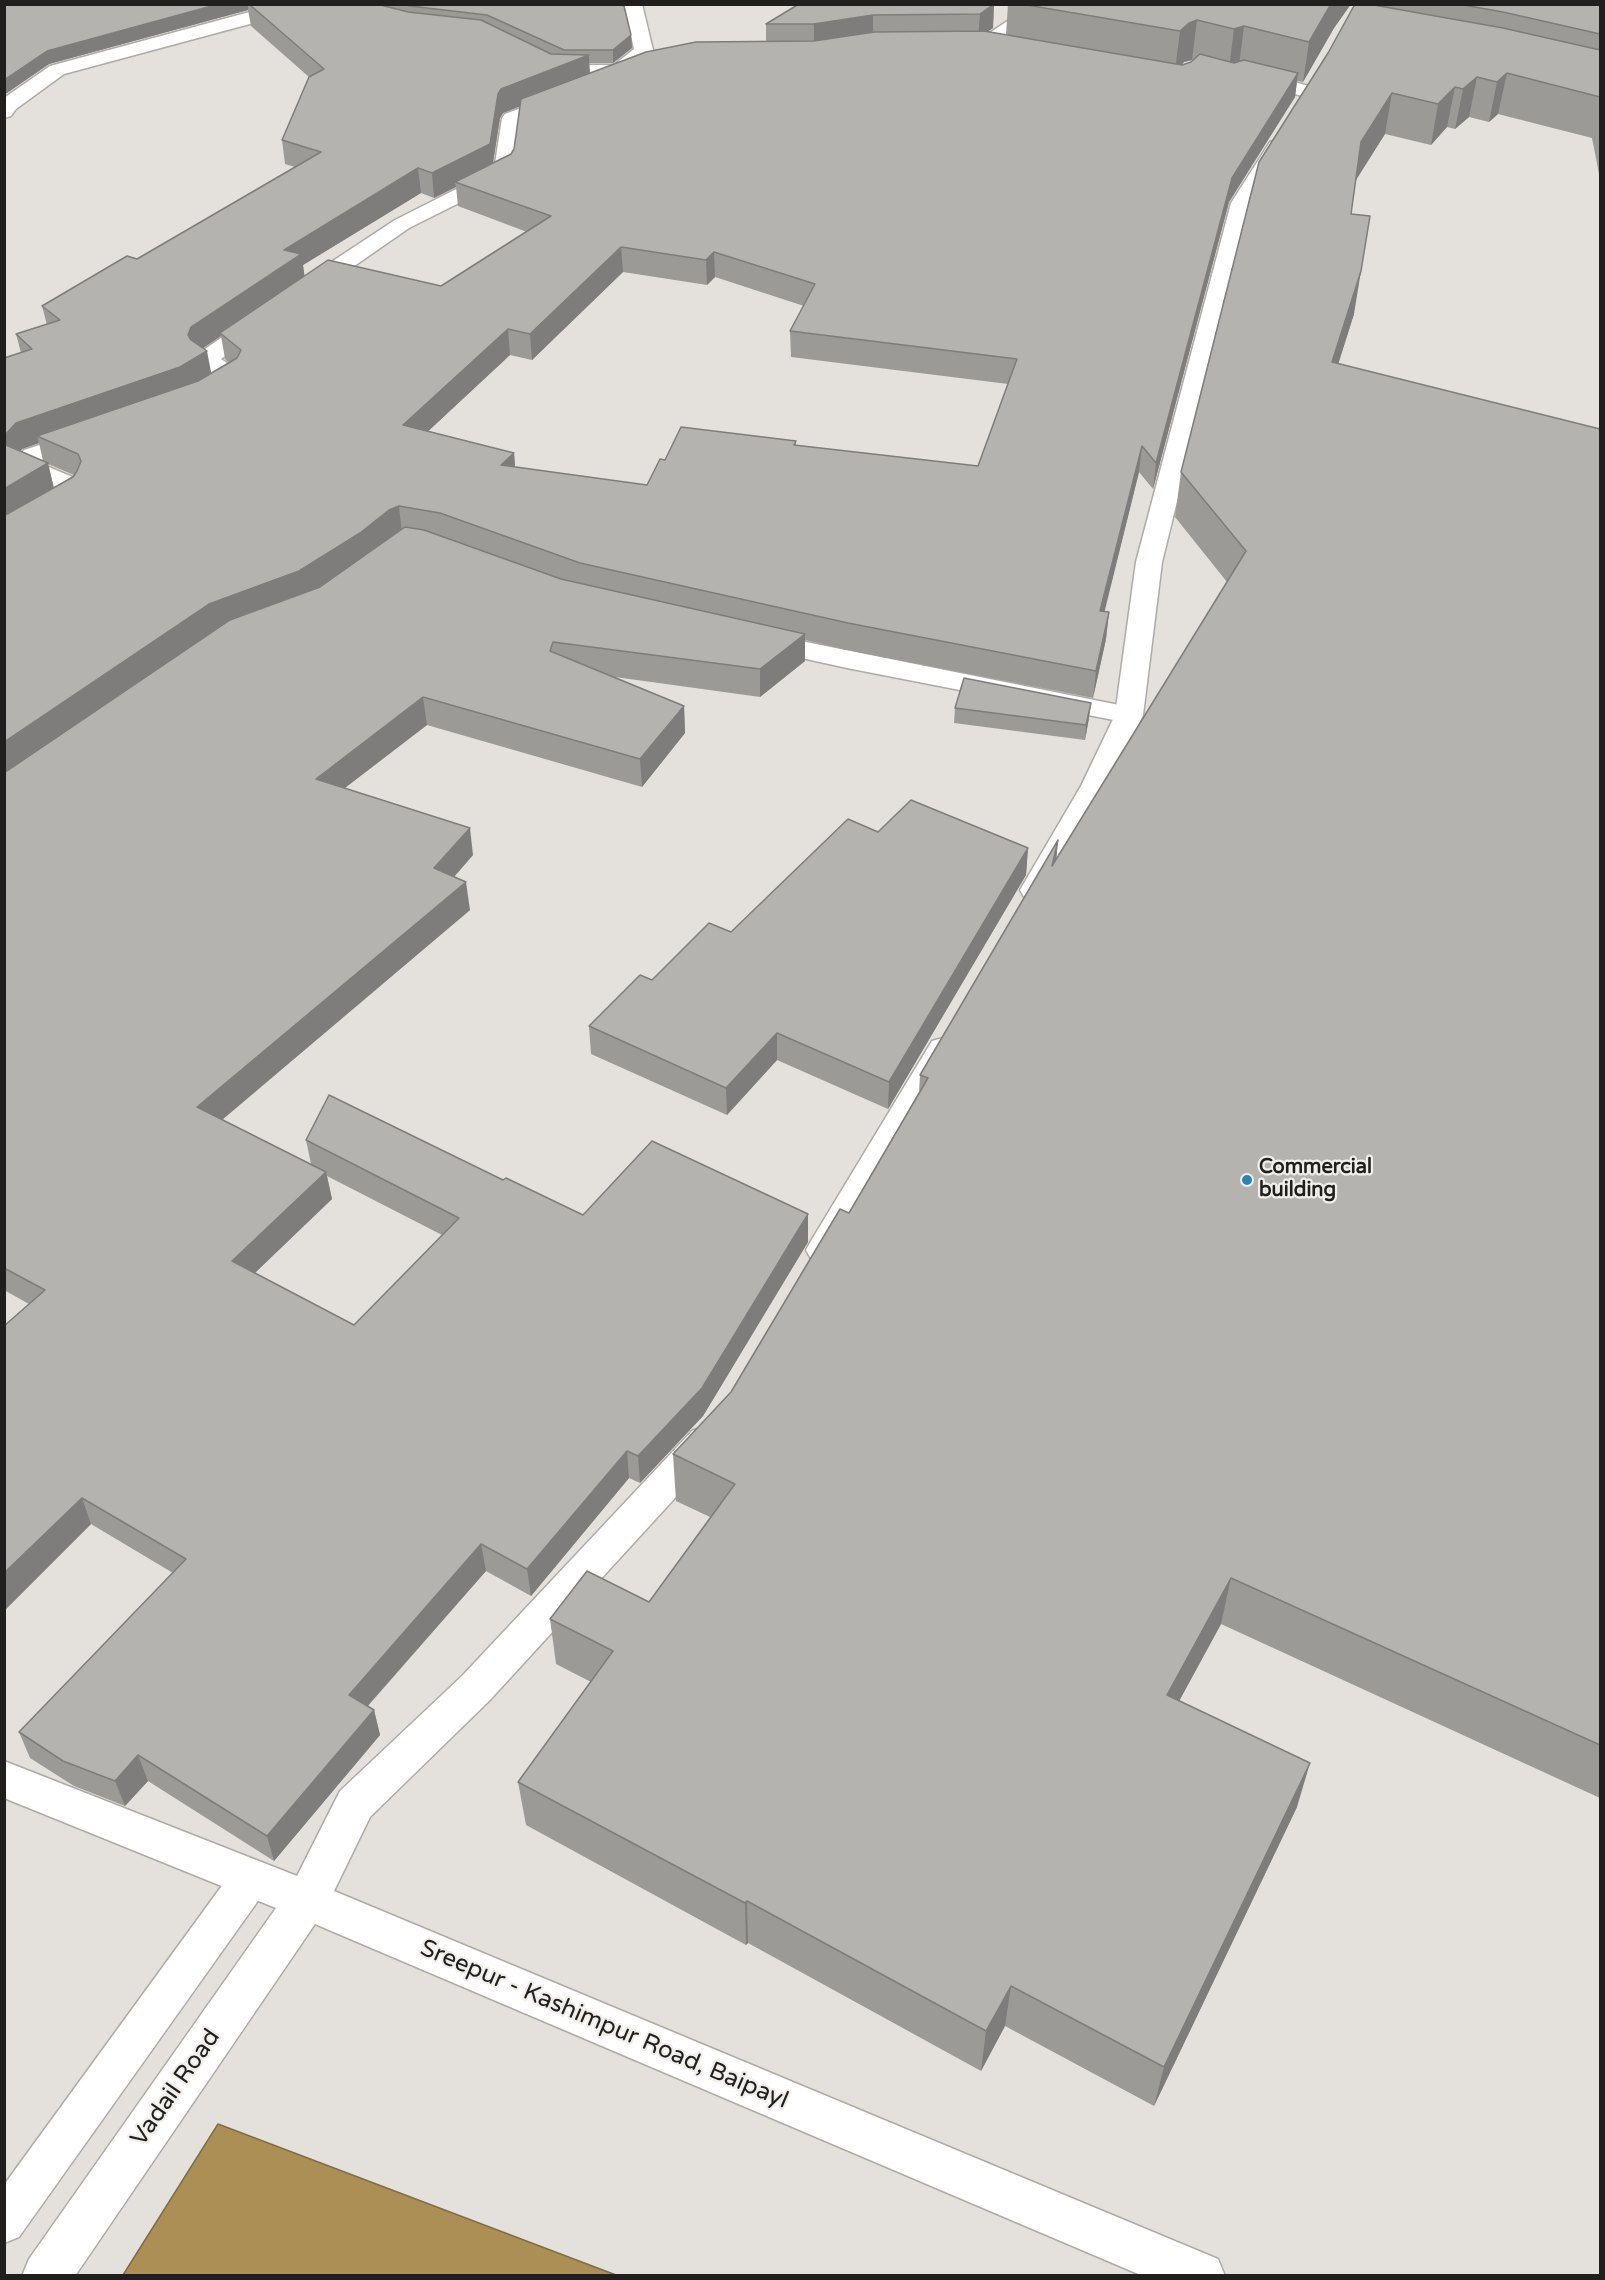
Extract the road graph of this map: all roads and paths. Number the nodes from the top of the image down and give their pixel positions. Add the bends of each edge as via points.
1 (633, 4) edge
2 (1046, 4) edge
3 (306, 6) edge
4 (961, 46) edge
5 (983, 46) junction
6 (1015, 52) edge
7 (530, 56) edge
8 (658, 64) edge
9 (1232, 78) edge
10 (4, 112) edge
11 (291, 300) edge
12 (272, 313) edge
13 (194, 400) edge
14 (97, 433) edge
15 (4, 534) edge
16 (732, 634) edge
17 (1130, 715) junction
18 (1019, 918) edge
19 (955, 1028) edge
20 (809, 1274) edge
21 (724, 1417) edge
22 (4, 1779) edge
23 (251, 1878) junction
24 (307, 1900) junction
25 (4, 2222) edge
26 (46, 2276) edge
27 (1201, 2276) edge

1 - 7 street via 644,50 619,71 561,71
2 - 5 street
3 - 10 street via 296,5 57,70 8,105
4 - 5 street
5 - 6 street
8 - 11 street via 512,118 504,173 402,224
9 - 17 street via 1238,74 1316,82 1241,203 1149,562
12 - 13 street via 206,359 232,378
14 - 15 street via 33,455 24,465 73,486 69,496
16 - 17 street
17 - 18 street via 1095,786
19 - 20 street
21 - 24 street, Vadail Road via 476,1688 354,1804
22 - 23 street, Sreepur - Kashimpur Road, Baipayl
23 - 24 street, Sreepur - Kashimpur Road, Baipayl
23 - 25 lane
24 - 26 street, Vadail Road
24 - 27 street, Sreepur - Kashimpur Road, Baipayl

